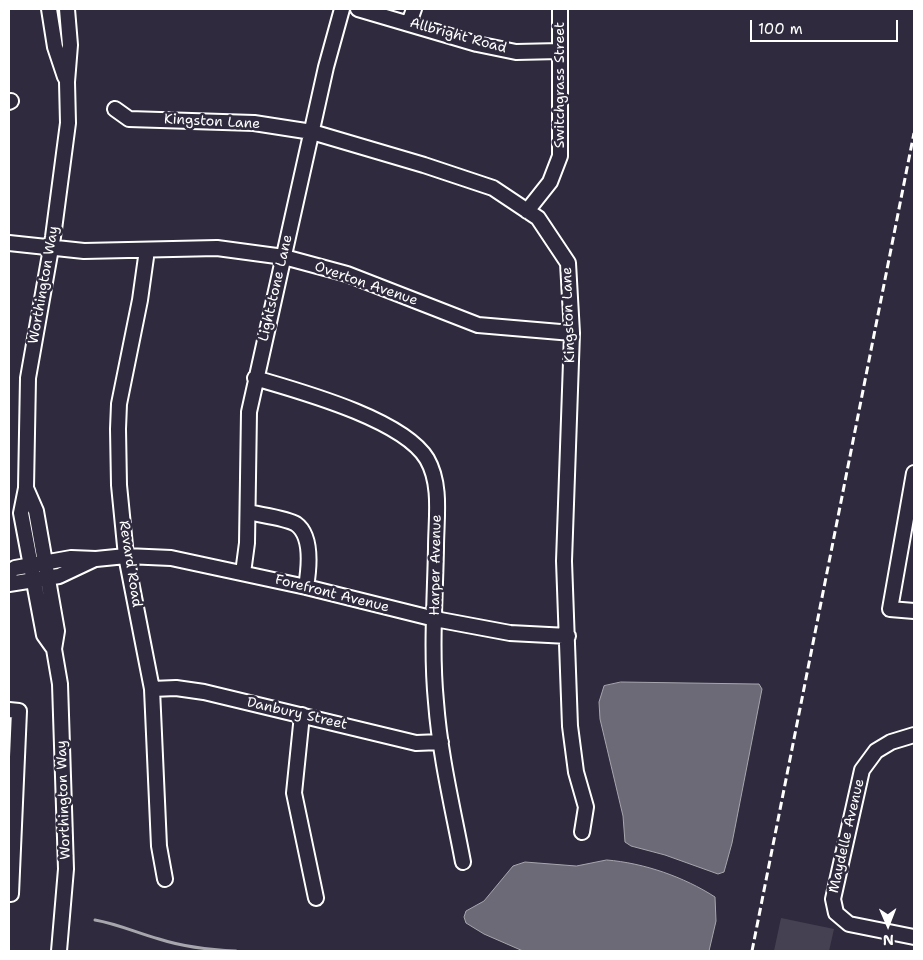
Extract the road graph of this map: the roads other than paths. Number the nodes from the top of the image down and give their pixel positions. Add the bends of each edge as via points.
1 (49, 9) edge
2 (68, 9) edge
3 (342, 9) edge
4 (358, 9) edge
5 (414, 9) edge
6 (560, 9) edge
7 (409, 23) junction
8 (560, 51) junction
9 (67, 82) junction
10 (115, 109) dead end
11 (312, 132) junction
12 (527, 210) junction
13 (9, 243) edge
14 (51, 248) junction
15 (147, 250) junction
16 (284, 257) junction
17 (572, 333) junction
18 (255, 378) junction
19 (914, 473) edge
20 (26, 488) junction
21 (248, 512) junction
22 (126, 556) junction
23 (96, 559) junction
24 (46, 563) junction
25 (30, 566) junction
26 (9, 572) edge
27 (243, 572) junction
28 (49, 578) junction
29 (34, 580) junction
30 (9, 584) edge
31 (306, 587) junction
32 (914, 610) edge
33 (435, 619) junction
34 (568, 636) junction
35 (54, 650) junction
36 (152, 689) junction
37 (14, 710) edge
38 (302, 714) junction
39 (914, 735) edge
40 (441, 742) junction
41 (582, 832) dead end
42 (463, 862) dead end
43 (165, 879) dead end
44 (10, 894) edge
45 (316, 898) dead end
46 (914, 937) edge
47 (59, 951) edge

1 - 9 street, Worthington Way via 55,48
2 - 9 street, Worthington Way
3 - 11 street, Lightstone Lane
4 - 7 street, Allbright Road
5 - 7 street
6 - 8 street, Switchgrass Street
7 - 8 street, Allbright Road via 516,52
8 - 12 street, Switchgrass Street via 560,156 550,182
9 - 14 street, Worthington Way via 68,123
10 - 11 street, Kingston Lane via 129,119 254,123
11 - 12 street, Kingston Lane via 493,188
11 - 16 street, Lightstone Lane
12 - 17 street, Kingston Lane via 538,218 568,263
13 - 14 street, Overton Avenue
14 - 15 street, Overton Avenue via 84,252
14 - 20 street, Worthington Way via 28,378
15 - 16 street, Overton Avenue via 216,248
15 - 22 street, Revard Road via 118,428 119,485
16 - 17 street, Overton Avenue via 347,274 478,325
16 - 18 street, Lightstone Lane
17 - 34 street, Kingston Lane via 564,561
18 - 21 street, Lightstone Lane via 249,412
18 - 33 street, Harper Avenue via 365,415 402,435 426,458 437,483
19 - 32 street via 890,609
20 - 24 street via 36,511
20 - 25 street via 21,513
21 - 27 street, Lightstone Lane
21 - 31 street via 295,523 303,531 309,569
22 - 23 street, Forefront Avenue
22 - 27 street, Forefront Avenue via 171,558
22 - 36 street, Revard Road
23 - 24 street, Forefront Avenue via 71,558
23 - 28 street, Forefront Avenue via 74,571
24 - 25 street, Forefront Avenue
24 - 28 street
25 - 26 street, Forefront Avenue
25 - 29 street
27 - 31 street, Forefront Avenue
28 - 29 street, Forefront Avenue
28 - 35 street via 57,631
29 - 30 street, Forefront Avenue
29 - 35 street via 44,635
31 - 33 street, Forefront Avenue
33 - 34 street, Forefront Avenue via 510,633
33 - 40 street, Harper Avenue via 434,676
34 - 41 street, Kingston Lane via 572,750 586,807
35 - 47 street, Worthington Way via 60,684 65,855
36 - 38 street, Danbury Street via 189,690
36 - 43 street, Revard Road via 159,846
37 - 44 street
38 - 40 street, Danbury Street via 416,743
38 - 45 street via 294,793
39 - 46 street, Maydelle Avenue via 876,751 862,770 833,899 836,913 849,924
40 - 42 street, Harper Avenue

